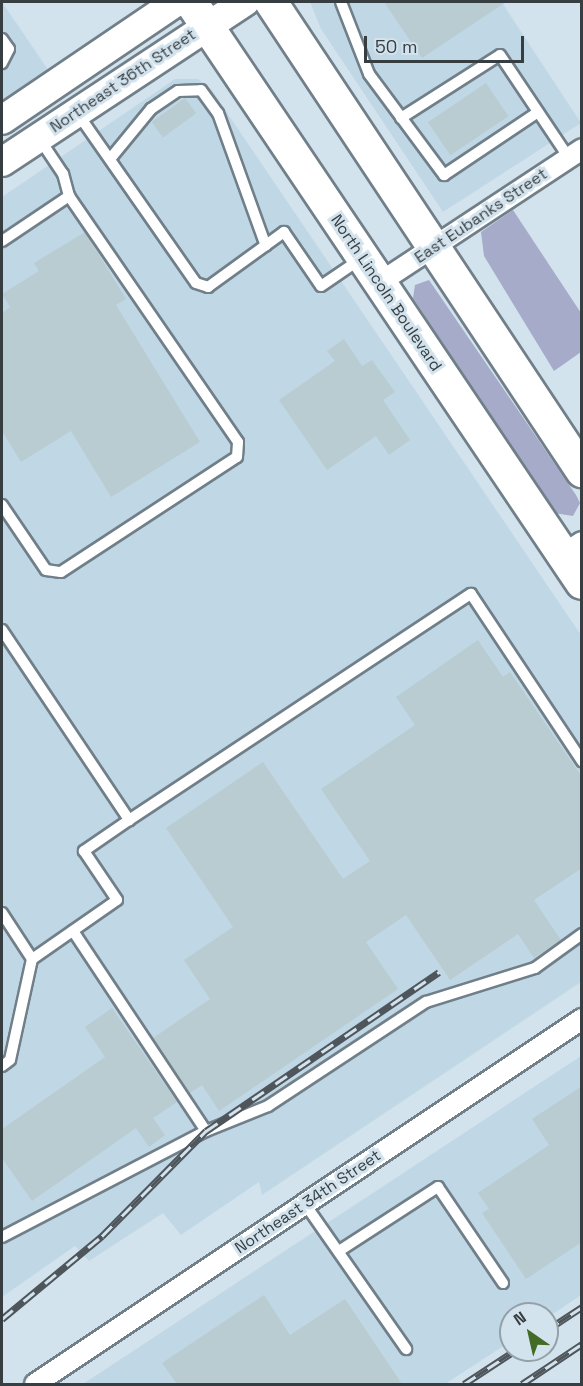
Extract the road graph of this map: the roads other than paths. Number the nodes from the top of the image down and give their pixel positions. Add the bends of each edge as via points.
1 (176, 2) edge
2 (245, 2) edge
3 (271, 2) edge
4 (341, 2) edge
5 (199, 13) edge
6 (2, 39) edge
7 (2, 63) edge
8 (76, 112) junction
9 (538, 112) junction
10 (401, 118) junction
11 (2, 120) edge
12 (38, 137) junction
13 (575, 154) edge
14 (110, 159) junction
15 (2, 162) edge
16 (69, 196) junction
17 (2, 241) edge
18 (266, 246) junction
19 (432, 249) junction
20 (371, 271) junction
21 (582, 471) edge
22 (2, 505) edge
23 (572, 549) edge
24 (582, 583) edge
25 (2, 630) edge
26 (582, 760) edge
27 (129, 820) junction
28 (2, 913) edge
29 (73, 931) junction
30 (582, 933) edge
31 (32, 959) junction
32 (582, 1019) edge
33 (2, 1066) edge
34 (206, 1131) junction
35 (305, 1204) junction
36 (2, 1237) edge
37 (339, 1251) junction
38 (503, 1283) dead end
39 (406, 1349) dead end
40 (35, 1384) edge

1 - 11 main road
2 - 5 main road, Northeast 36th Street
3 - 19 main road
4 - 10 lane via 369,74
5 - 8 main road, Northeast 36th Street
5 - 20 main road, North Lincoln Boulevard
6 - 7 lane via 9,49
8 - 12 main road, Northeast 36th Street
8 - 14 lane
9 - 10 lane via 444,175
9 - 10 lane via 500,55
9 - 13 lane
12 - 15 main road, Northeast 36th Street
12 - 16 lane via 63,174
13 - 19 street, East Eubanks Street
14 - 18 lane via 196,284 208,287
14 - 18 lane via 128,129 151,109 177,91 201,90 218,113
16 - 17 lane
16 - 22 lane via 238,442 237,457 61,572 46,570
18 - 20 lane via 284,232 321,286
19 - 20 street, East Eubanks Street
19 - 21 main road
20 - 23 main road, North Lincoln Boulevard
23 - 24 main road, North Lincoln Boulevard
25 - 27 lane
26 - 27 lane via 471,594
27 - 29 lane via 84,851 117,900
28 - 31 lane
29 - 31 lane
29 - 34 lane
30 - 34 lane via 535,968 426,1002 268,1106
31 - 33 lane via 10,1060
32 - 35 street, Northeast 34th Street
34 - 36 lane
35 - 37 lane
35 - 40 street, Northeast 34th Street
37 - 38 lane via 438,1187
37 - 39 lane

